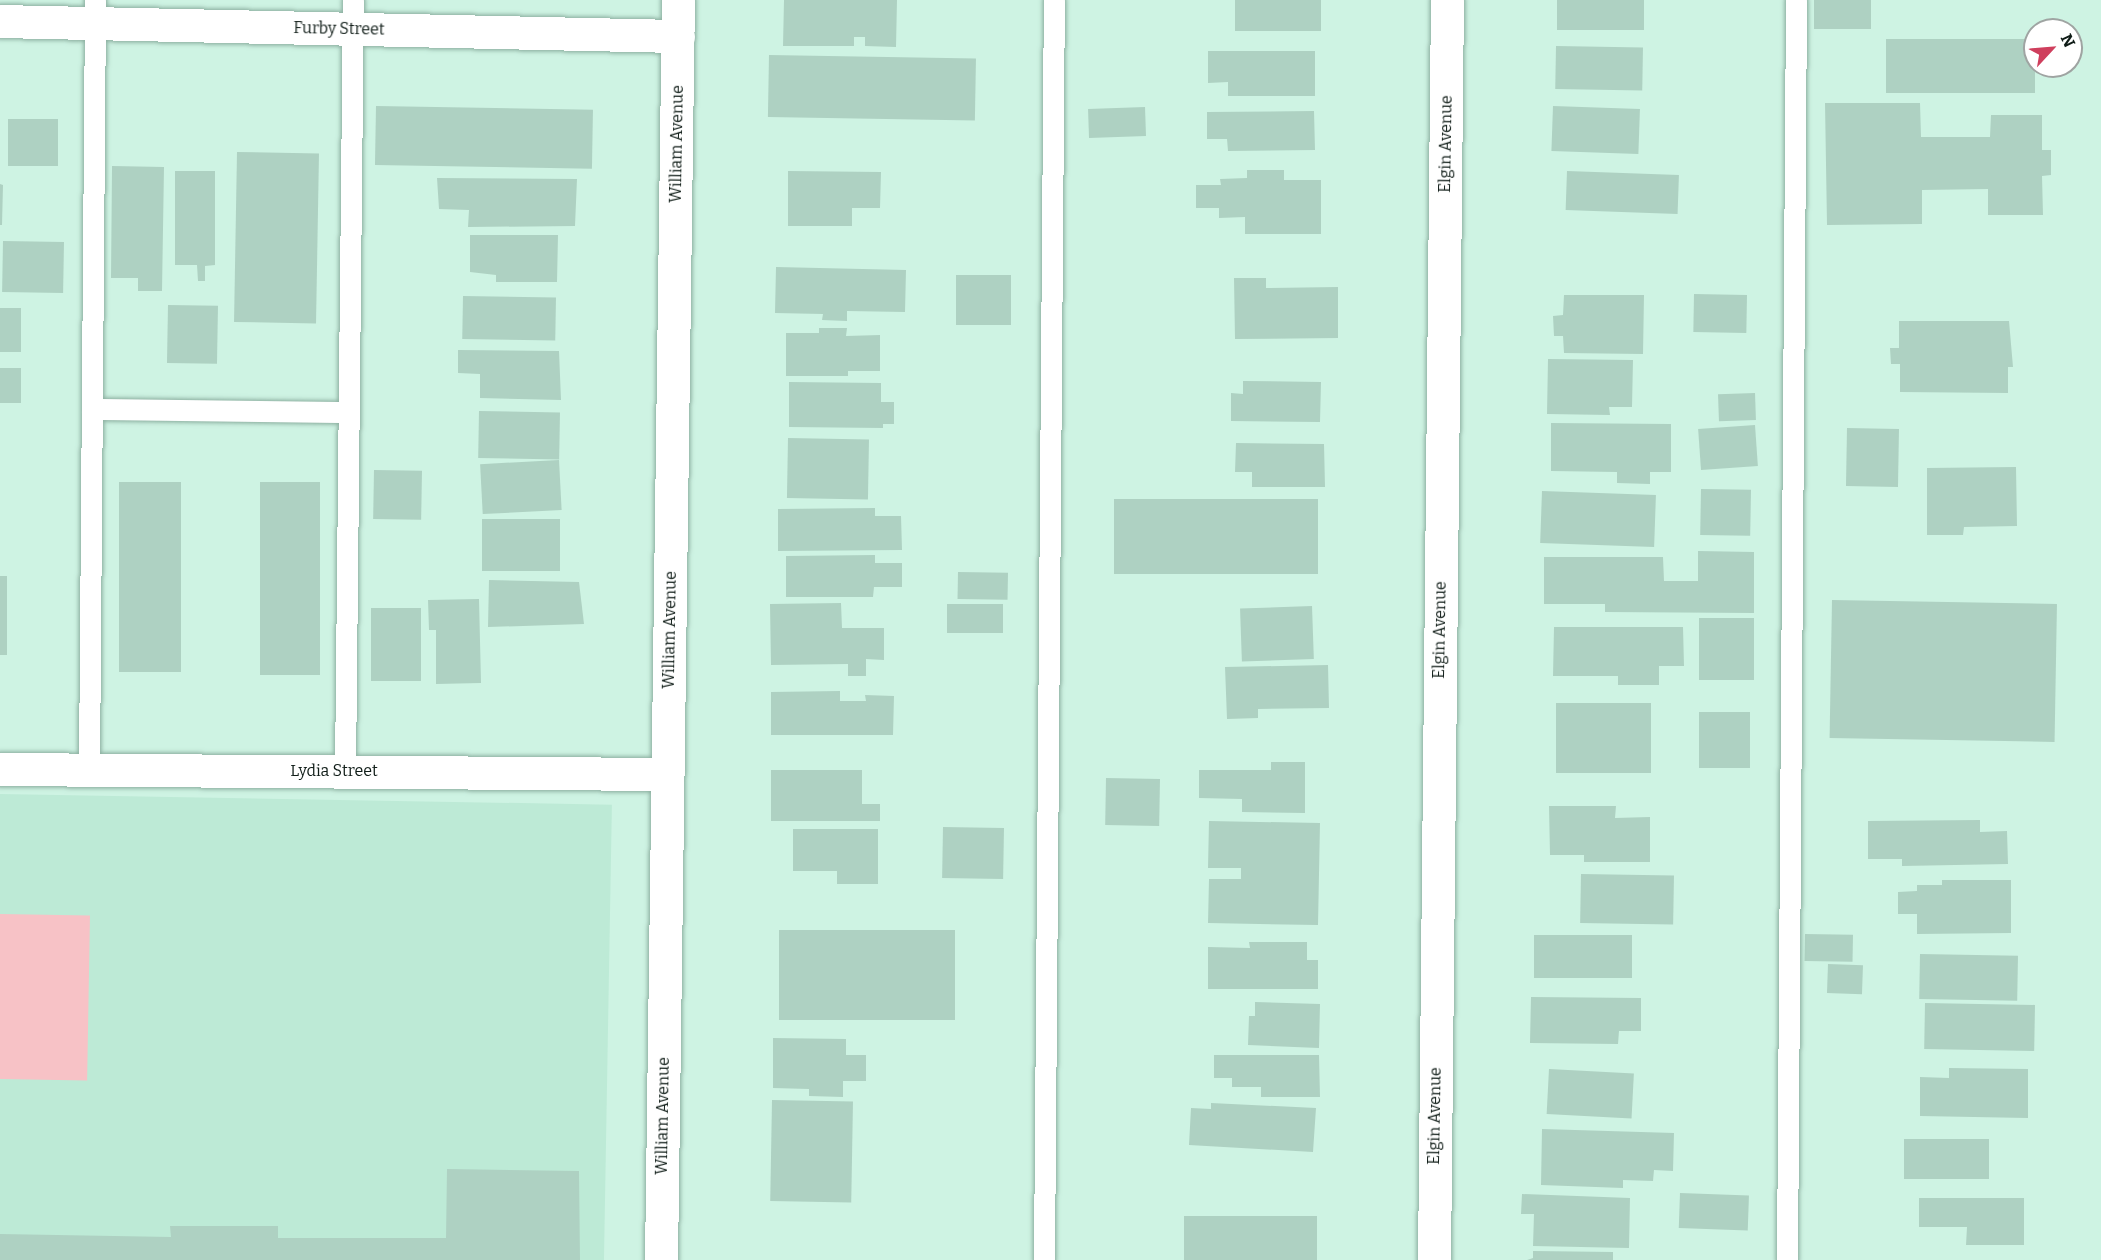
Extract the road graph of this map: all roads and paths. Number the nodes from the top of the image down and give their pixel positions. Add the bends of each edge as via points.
1 (678, 0) edge
2 (1054, 0) edge
3 (1447, 0) edge
4 (1796, 0) edge
5 (95, 11) edge
6 (353, 14) edge
7 (0, 21) edge
8 (678, 36) junction
9 (92, 409) junction
10 (348, 412) junction
11 (0, 769) edge
12 (89, 770) junction
13 (345, 771) junction
14 (667, 774) junction
15 (661, 1260) edge
16 (1044, 1260) edge
17 (1434, 1260) edge
18 (1786, 1260) edge

1 - 8 street, William Avenue
2 - 16 lane
3 - 17 street, Elgin Avenue
4 - 18 lane
5 - 6 street, Furby Street
5 - 7 street, Furby Street
5 - 9 lane
6 - 8 street, Furby Street
6 - 10 lane
8 - 14 street, William Avenue
9 - 10 lane
9 - 12 lane
10 - 13 lane
11 - 12 street, Lydia Street
12 - 13 street, Lydia Street
13 - 14 street, Lydia Street
14 - 15 street, William Avenue

